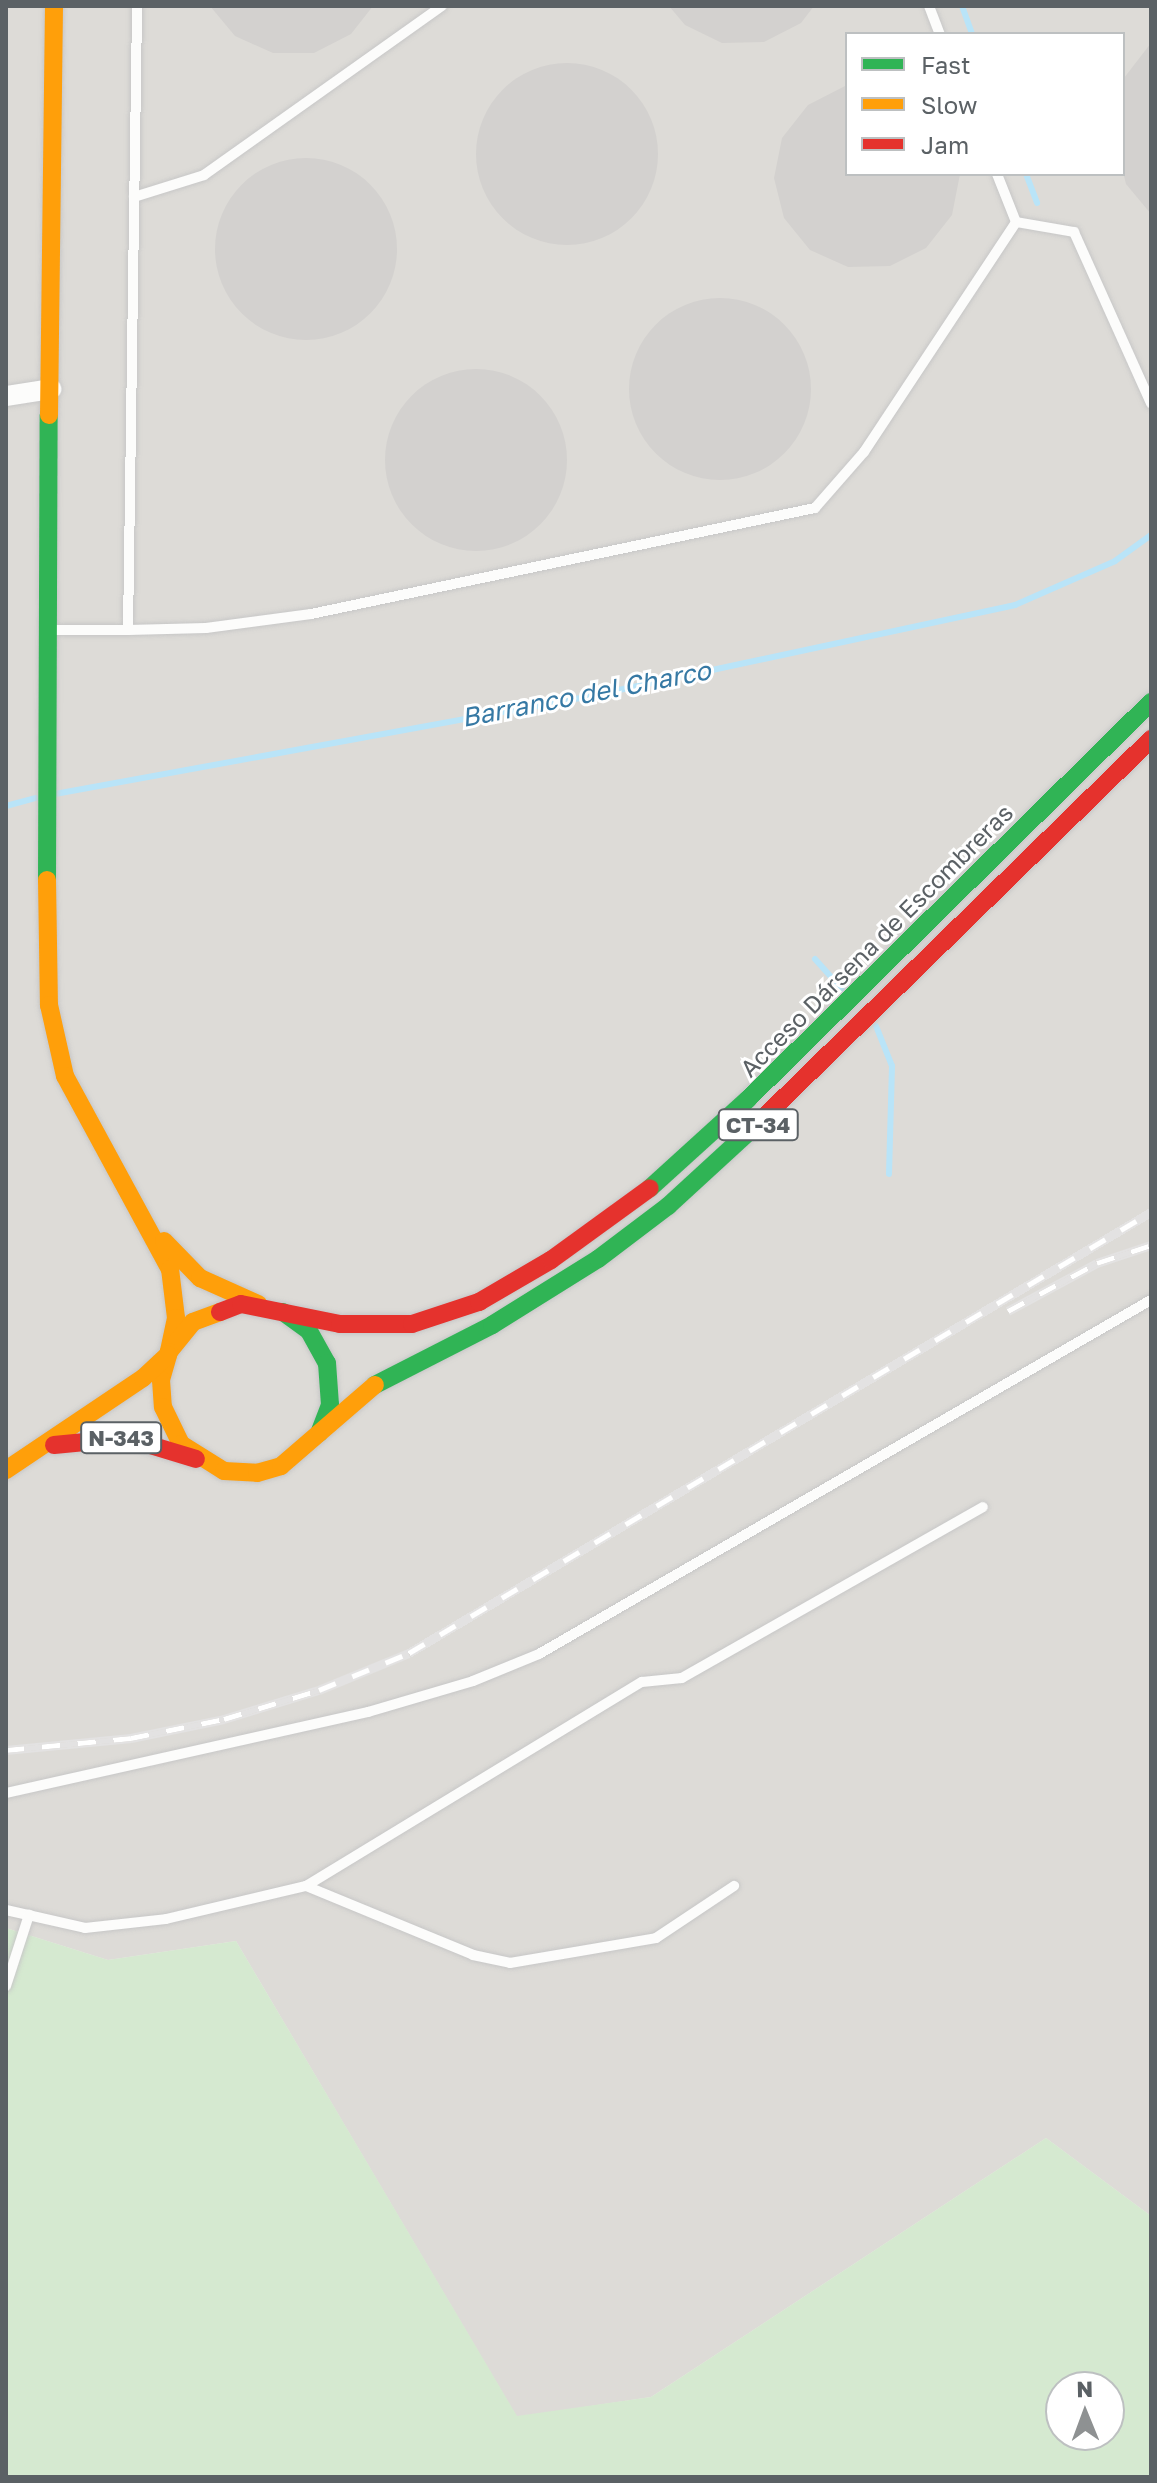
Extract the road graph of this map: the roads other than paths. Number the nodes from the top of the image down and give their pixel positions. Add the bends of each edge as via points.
1 (54, 6) edge
2 (137, 6) edge
3 (442, 6) edge
4 (929, 6) edge
5 (939, 32) edge
6 (998, 176) edge
7 (134, 197) junction
8 (1016, 222) junction
9 (51, 389) junction
10 (6, 396) edge
11 (1151, 403) edge
12 (46, 630) junction
13 (128, 630) junction
14 (1151, 702) edge
15 (1151, 739) edge
16 (141, 1211) junction
17 (1151, 1300) edge
18 (272, 1308) junction
19 (168, 1354) junction
20 (313, 1442) junction
21 (29, 1456) junction
22 (211, 1466) junction
23 (6, 1470) edge
24 (983, 1507) dead end
25 (6, 1793) edge
26 (306, 1886) junction
27 (734, 1886) dead end
28 (6, 1910) edge
29 (29, 1915) junction
30 (6, 1986) edge

1 - 9 main road
2 - 7 lane
3 - 7 lane via 204,175
4 - 5 lane
6 - 8 lane
7 - 13 lane
8 - 11 lane via 1074,232
8 - 13 lane via 864,452 815,508 311,614 206,628
9 - 10 street
9 - 12 main road
12 - 13 lane
12 - 16 main road via 49,1005 65,1076 99,1146
14 - 18 main road, Acceso Dársena de Escombreras / CT-34 via 758,1090 651,1187 583,1238 479,1302 435,1319 364,1327
15 - 20 main road, Acceso Dársena de Escombreras / CT-34 via 765,1118 668,1206 543,1295 374,1385
16 - 18 main road via 200,1278
16 - 19 main road via 174,1285
17 - 25 lane via 539,1654 473,1681 368,1712
18 - 19 main road, Acceso Dársena de Escombreras / CT-34 via 230,1305 205,1314
18 - 20 main road via 309,1331 327,1363 330,1405
19 - 21 main road, N-343 via 143,1378
19 - 22 main road, Acceso Dársena de Escombreras / CT-34 via 161,1393 167,1421 181,1444
20 - 22 main road, Acceso Dársena de Escombreras / CT-34 via 292,1460 268,1470 246,1473
21 - 22 main road, N-343 via 82,1439 127,1438 164,1446
21 - 23 main road, N-343
24 - 26 lane via 682,1678 642,1682
26 - 27 lane via 473,1955 510,1963 656,1938
26 - 29 lane via 166,1919 85,1928
28 - 29 lane
29 - 30 lane

